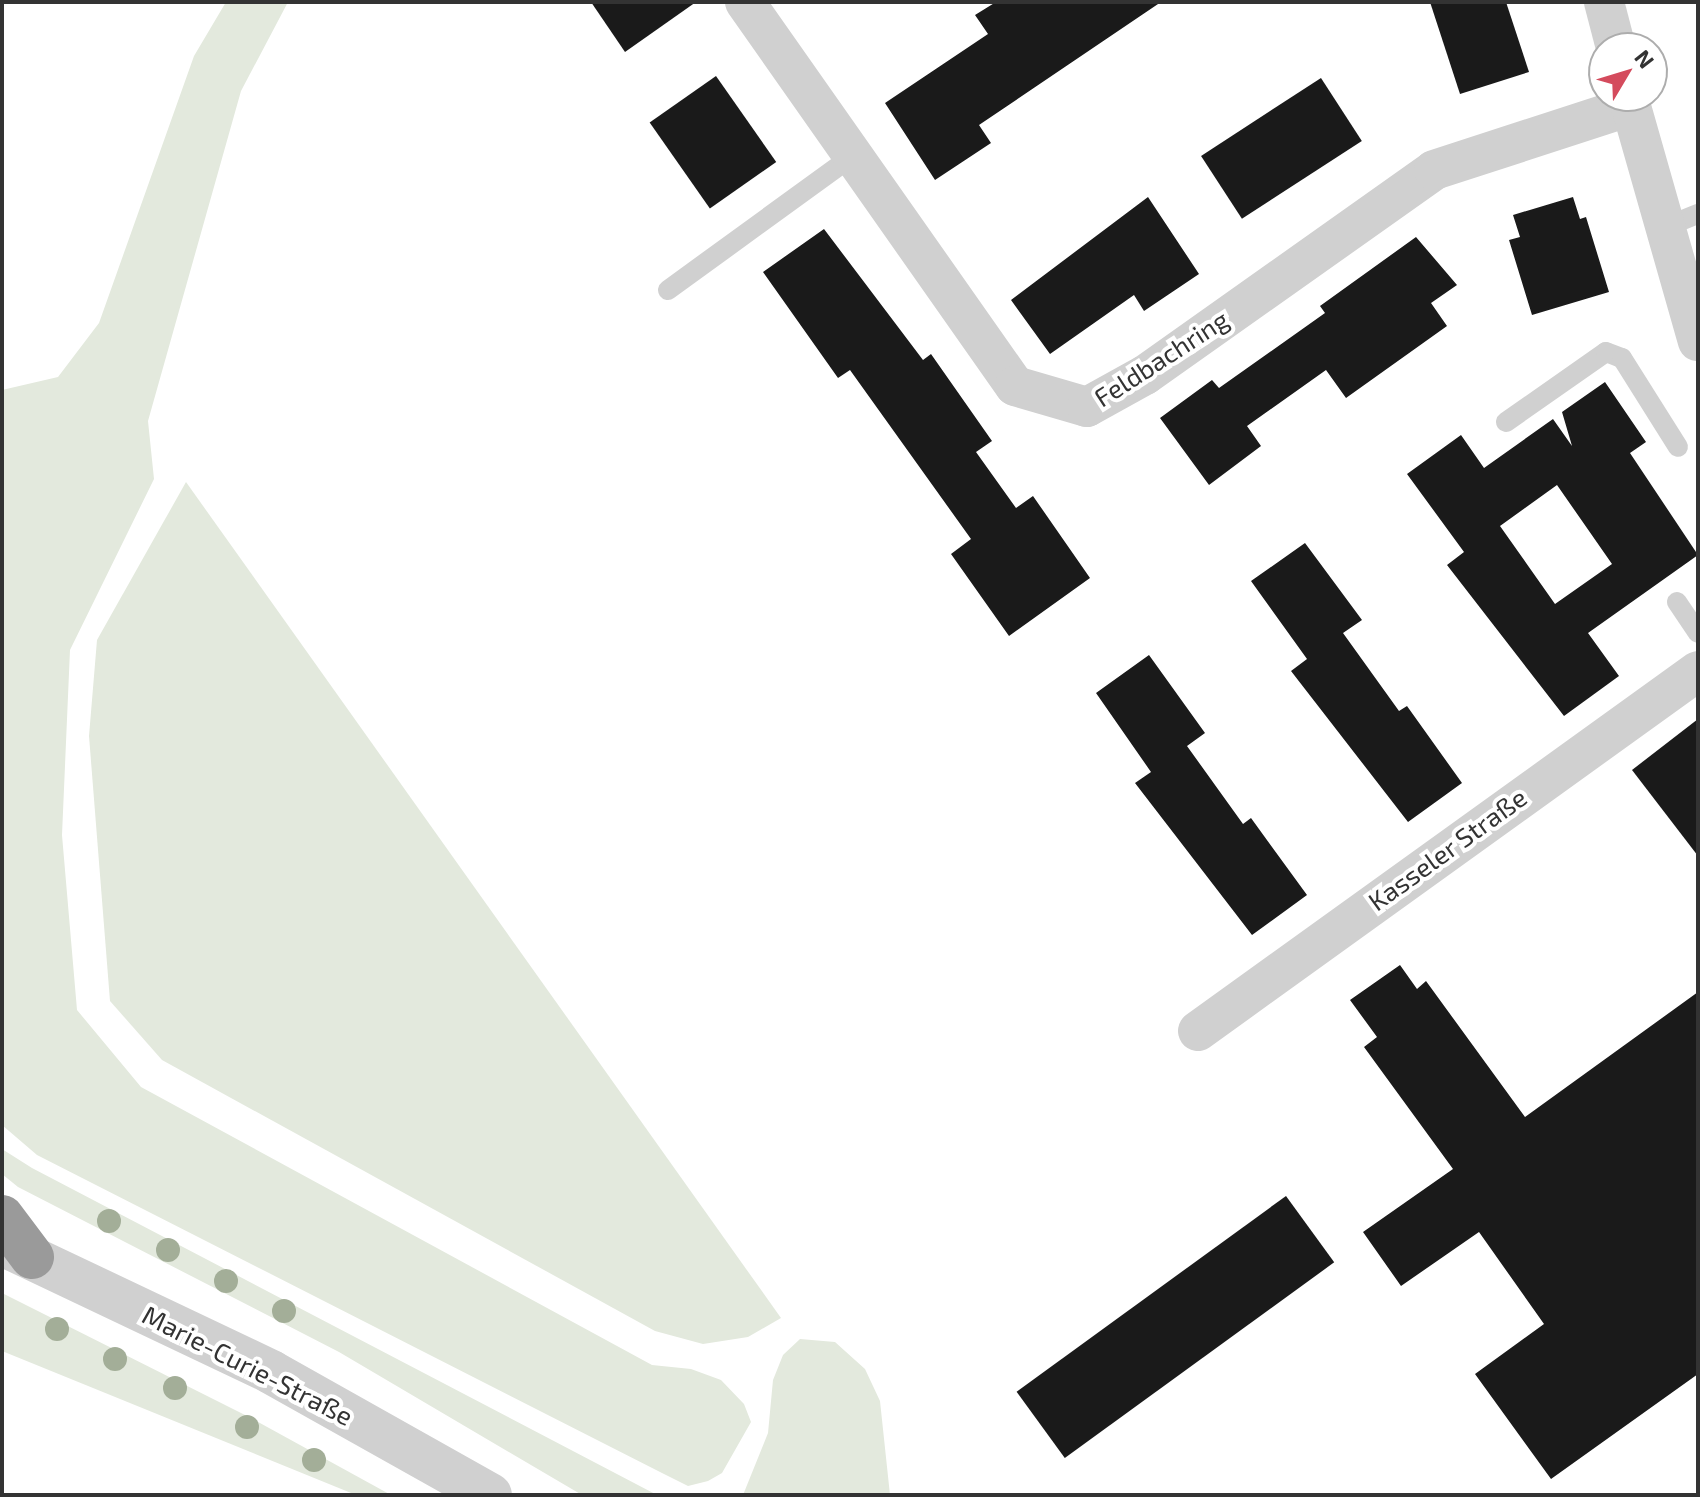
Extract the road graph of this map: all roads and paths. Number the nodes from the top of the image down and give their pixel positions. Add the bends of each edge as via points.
1 (745, 2) edge
2 (1604, 2) edge
3 (1612, 32) edge
4 (1598, 112) edge
5 (1634, 112) edge
6 (854, 155) junction
7 (1680, 221) edge
8 (668, 290) dead end
9 (1698, 341) edge
10 (1506, 422) dead end
11 (1678, 447) dead end
12 (1677, 602) dead end
13 (1698, 633) edge
14 (1698, 671) edge
15 (1198, 1031) dead end
16 (2, 1217) edge
17 (17, 1250) edge
18 (490, 1495) edge

1 - 6 street, Feldbachring
2 - 3 street
4 - 6 street, Feldbachring via 1434,170 1145,375 1087,407 1015,386
5 - 7 street
6 - 8 lane
7 - 9 street
10 - 11 lane via 1606,352 1622,358
12 - 13 lane
14 - 15 street, Kasseler Straße
16 - 17 highway
17 - 18 street, Marie-Curie-Straße via 271,1372

